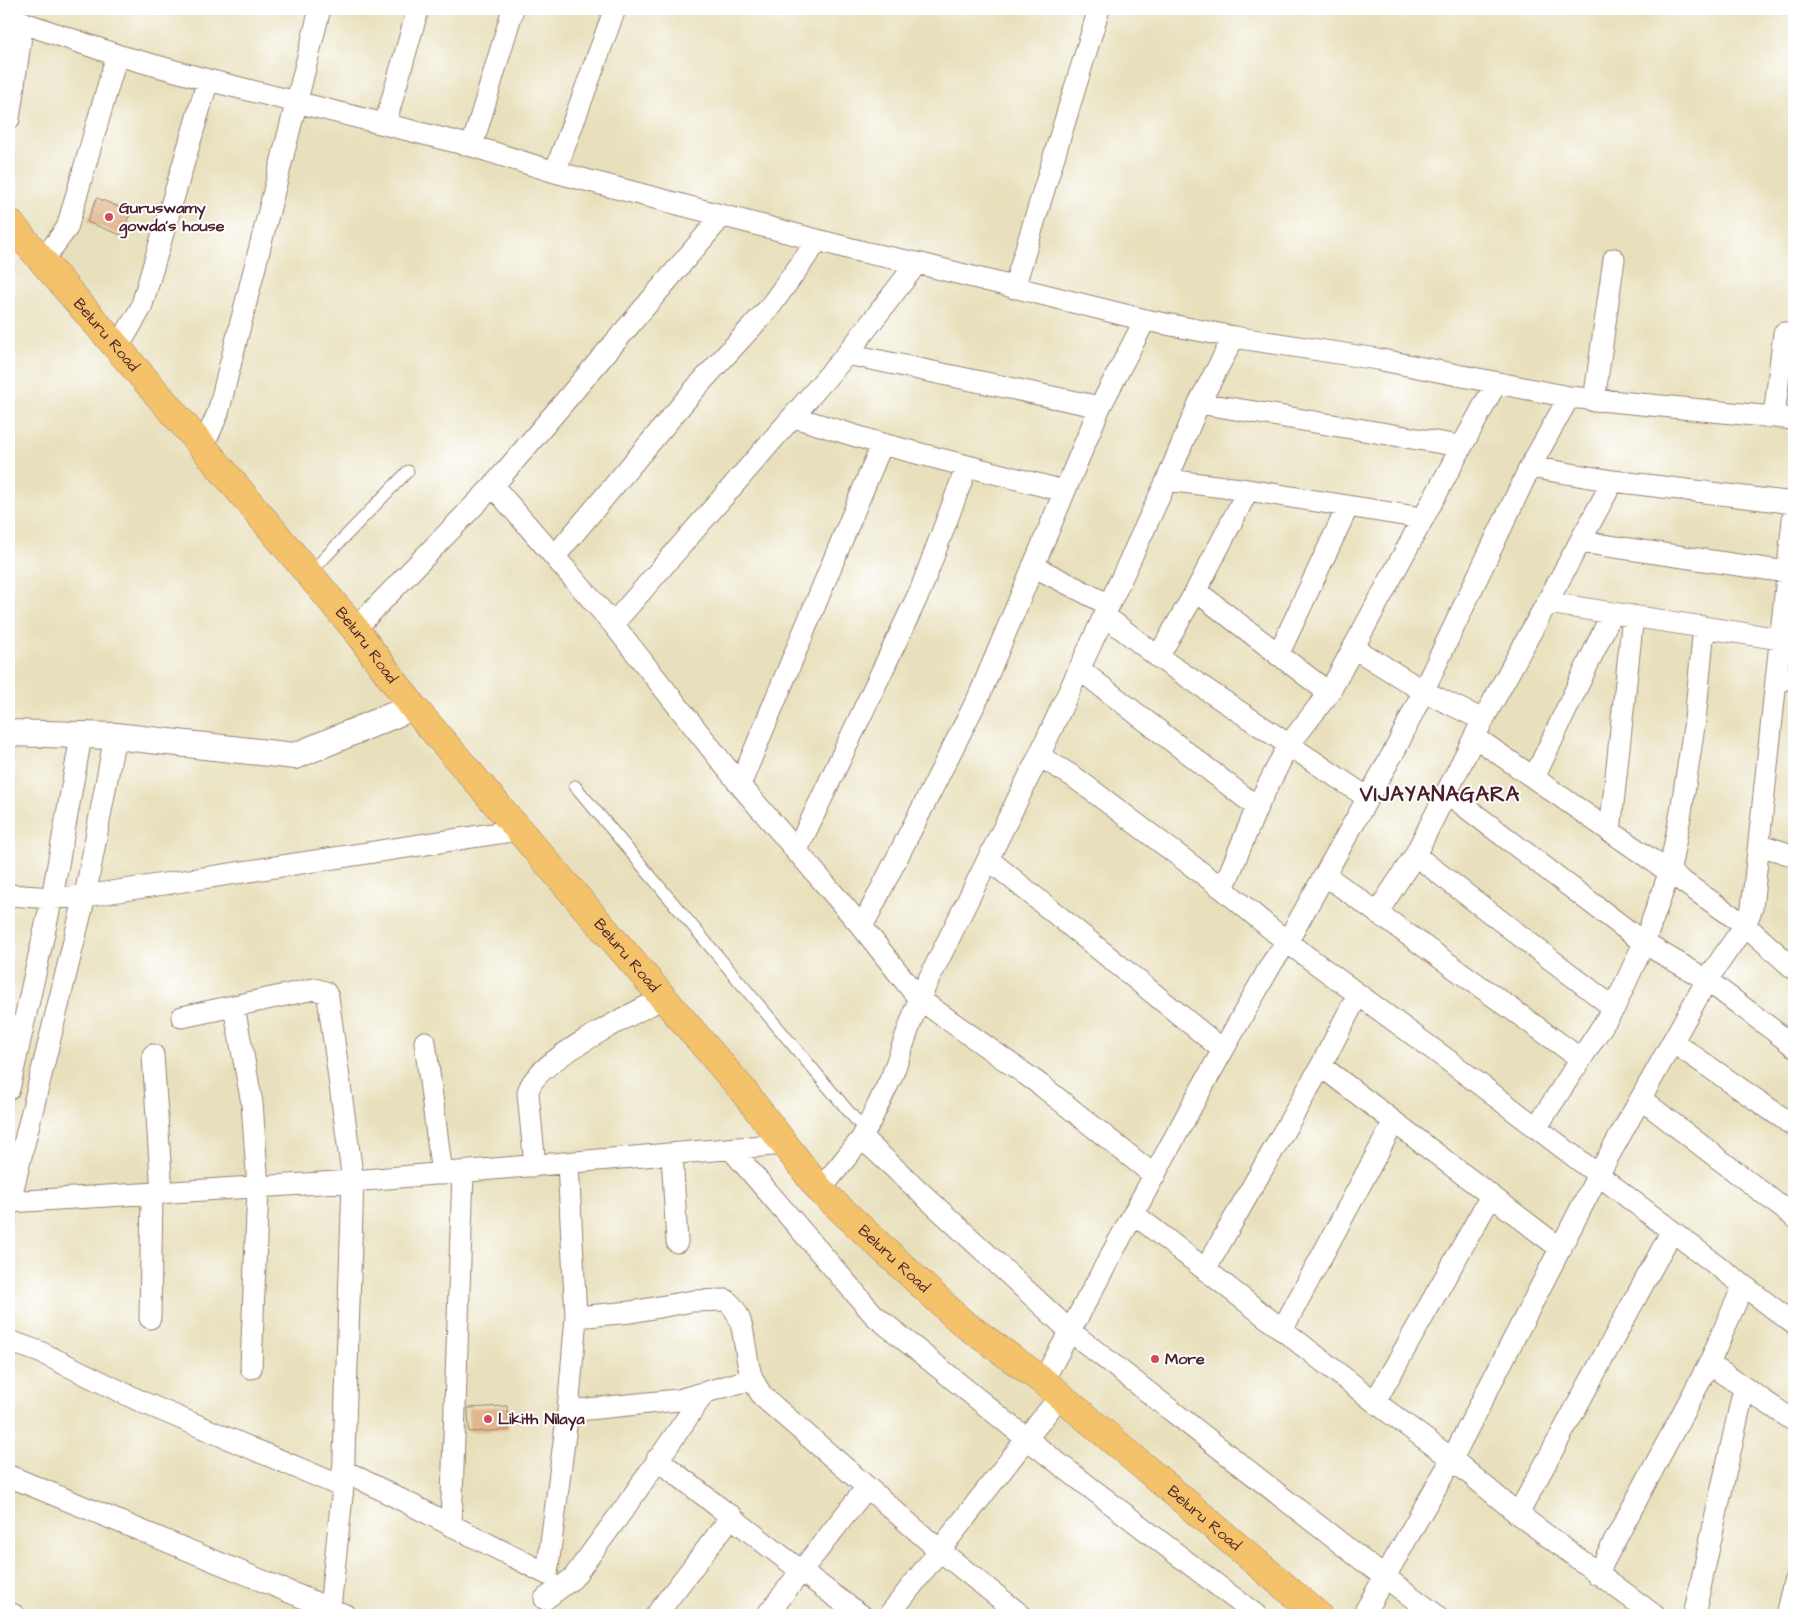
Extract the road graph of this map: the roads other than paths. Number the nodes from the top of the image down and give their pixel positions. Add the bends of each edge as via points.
1 (320, 9) edge
2 (418, 9) edge
3 (513, 9) edge
4 (615, 9) edge
5 (1099, 9) edge
6 (16, 20) edge
7 (117, 55) junction
8 (208, 80) junction
9 (296, 102) junction
10 (9, 119) edge
11 (385, 124) junction
12 (472, 146) junction
13 (555, 172) junction
14 (722, 216) junction
15 (9, 222) edge
16 (818, 240) junction
17 (1614, 259) dead end
18 (42, 261) junction
19 (917, 263) junction
20 (1014, 288) junction
21 (1145, 320) junction
22 (1784, 333) dead end
23 (1234, 337) junction
24 (117, 349) junction
25 (847, 354) junction
26 (1496, 383) junction
27 (1569, 397) junction
28 (1594, 401) junction
29 (1199, 403) junction
30 (1100, 408) junction
31 (794, 417) junction
32 (1784, 418) edge
33 (882, 444) junction
34 (1460, 446) junction
35 (203, 447) junction
36 (967, 466) junction
37 (1530, 467) junction
38 (408, 472) dead end
39 (1167, 480) junction
40 (1613, 481) junction
41 (493, 486) junction
42 (1248, 490) junction
43 (1064, 491) junction
44 (1794, 503) edge
45 (1348, 506) junction
46 (1794, 510) edge
47 (1422, 518) junction
48 (1581, 542) junction
49 (555, 556) junction
50 (1033, 566) junction
51 (309, 574) junction
52 (1789, 577) edge
53 (1196, 591) junction
54 (1548, 603) junction
55 (1107, 610) junction
56 (1612, 613) junction
57 (1633, 616) junction
58 (612, 624) junction
59 (1704, 627) junction
60 (356, 629) junction
61 (1780, 639) junction
62 (1354, 648) junction
63 (1278, 655) junction
64 (1158, 657) junction
65 (1079, 669) junction
66 (1785, 678) edge
67 (1423, 691) junction
68 (1329, 693) junction
69 (413, 707) junction
70 (1479, 728) junction
71 (9, 733) edge
72 (115, 736) junction
73 (81, 737) junction
74 (1288, 746) junction
75 (1039, 756) junction
76 (1534, 778) junction
77 (740, 785) junction
78 (575, 786) dead end
79 (1447, 793) junction
80 (1368, 798) junction
81 (1257, 807) junction
82 (518, 830) junction
83 (1610, 832) junction
84 (1761, 844) junction
85 (796, 852) junction
86 (1414, 855) junction
87 (1794, 856) edge
88 (988, 859) junction
89 (1669, 874) junction
90 (1324, 875) junction
91 (1223, 889) junction
92 (9, 895) edge
93 (85, 896) junction
94 (52, 898) junction
95 (1376, 913) junction
96 (1745, 925) junction
97 (862, 927) junction
98 (1288, 942) junction
99 (1644, 943) junction
100 (1794, 969) edge
101 (1707, 980) junction
102 (1358, 994) junction
103 (663, 998) junction
104 (919, 999) junction
105 (234, 1007) junction
106 (1614, 1008) junction
107 (182, 1017) dead end
108 (424, 1042) dead end
109 (1673, 1042) junction
110 (1794, 1046) edge
111 (1223, 1050) junction
112 (154, 1056) dead end
113 (1581, 1060) junction
114 (1321, 1066) junction
115 (9, 1089) edge
116 (1641, 1099) junction
117 (1394, 1122) junction
118 (1794, 1126) edge
119 (1536, 1128) junction
120 (863, 1135) junction
121 (784, 1144) junction
122 (731, 1149) junction
123 (672, 1154) junction
124 (568, 1164) junction
125 (535, 1166) junction
126 (463, 1172) junction
127 (442, 1174) junction
128 (1598, 1175) junction
129 (1155, 1176) junction
130 (353, 1181) junction
131 (258, 1187) junction
132 (820, 1190) junction
133 (157, 1193) junction
134 (1491, 1196) junction
135 (9, 1204) edge
136 (1134, 1214) junction
137 (1794, 1217) edge
138 (1672, 1231) junction
139 (677, 1242) dead end
140 (1561, 1249) junction
141 (1205, 1270) junction
142 (1743, 1286) junction
143 (576, 1317) junction
144 (150, 1318) dead end
145 (1794, 1324) edge
146 (1282, 1330) junction
147 (1070, 1331) junction
148 (9, 1341) edge
149 (1709, 1364) junction
150 (252, 1368) dead end
151 (752, 1379) junction
152 (1052, 1388) junction
153 (1744, 1388) junction
154 (702, 1395) junction
155 (1375, 1402) junction
156 (568, 1411) junction
157 (1794, 1421) edge
158 (1026, 1439) junction
159 (657, 1459) junction
160 (1452, 1459) junction
161 (9, 1476) edge
162 (343, 1479) junction
163 (867, 1487) junction
164 (1518, 1514) junction
165 (732, 1516) junction
166 (451, 1526) junction
167 (939, 1550) junction
168 (800, 1572) junction
169 (547, 1574) junction
170 (1597, 1574) junction
171 (1386, 1577) junction
172 (1794, 1582) edge
173 (544, 1607) edge
174 (330, 1611) edge
175 (1304, 1611) edge
176 (9, 1613) edge
177 (14, 1615) edge
178 (656, 1615) edge
179 (767, 1615) edge
180 (862, 1615) edge
181 (889, 1615) edge
182 (1021, 1615) edge
183 (1256, 1615) edge
184 (1364, 1615) edge
185 (1436, 1615) edge
186 (1654, 1615) edge
187 (1694, 1615) edge
188 (1786, 1615) edge

1 - 9 street
2 - 11 street
3 - 12 street
4 - 13 street
5 - 20 street
6 - 7 street
6 - 10 street
7 - 8 street
7 - 18 street via 67,228
8 - 9 street
8 - 24 street via 141,308
9 - 11 street
9 - 35 street via 218,413
11 - 12 street
12 - 13 street
13 - 14 street
14 - 16 street
14 - 41 street
15 - 18 highway, Beluru Road
16 - 19 street
16 - 49 street via 770,308 695,388
17 - 28 street
18 - 24 highway, Beluru Road
19 - 20 street
19 - 25 street
20 - 21 street
21 - 23 street
21 - 30 street
22 - 32 street
23 - 26 street via 1376,359
23 - 29 street
24 - 35 highway, Beluru Road
25 - 30 street
25 - 31 street
26 - 27 street
26 - 34 street
27 - 28 street
27 - 37 street
28 - 32 street
29 - 34 street
29 - 39 street
30 - 43 street
31 - 33 street
31 - 58 street
33 - 36 street
33 - 77 street
34 - 47 street
35 - 51 highway, Beluru Road
36 - 43 street
36 - 85 street via 921,588
37 - 40 street
37 - 67 street
38 - 51 lane
39 - 42 street
39 - 55 street
40 - 44 street
40 - 48 street
41 - 49 street
41 - 60 street
42 - 45 street
42 - 53 street
43 - 50 street
45 - 47 street
45 - 63 street
46 - 52 street
47 - 62 street
48 - 52 street
48 - 54 street
49 - 58 street
50 - 55 street
50 - 97 street via 979,696
51 - 60 highway, Beluru Road
52 - 61 street
53 - 63 street
53 - 64 street
54 - 56 street
54 - 70 street
55 - 64 street
55 - 65 street
56 - 57 street
56 - 76 street
57 - 59 street
57 - 83 street
58 - 77 street
59 - 61 street
59 - 89 street via 1695,720
60 - 69 highway, Beluru Road
61 - 66 street
62 - 67 street
62 - 68 street
63 - 68 street
64 - 74 street
65 - 75 street
65 - 81 street
66 - 84 street
67 - 70 street
67 - 80 street
68 - 74 street
69 - 72 street via 295,756
69 - 82 highway, Beluru Road
70 - 76 street
70 - 79 street
71 - 73 street
72 - 73 street
72 - 93 street
73 - 94 street
74 - 80 street
74 - 81 street
75 - 88 street
75 - 91 street via 1074,777
76 - 83 street
77 - 85 street
78 - 120 lane
79 - 86 street
79 - 99 street
80 - 90 street
81 - 91 street
82 - 93 street
82 - 103 highway, Beluru Road
83 - 89 street
84 - 87 street
84 - 96 street via 1752,908
85 - 97 street
86 - 95 street
86 - 106 street
88 - 104 street
88 - 111 street
89 - 96 street
89 - 99 street
90 - 95 street
90 - 98 street
91 - 98 street
92 - 94 street
93 - 94 street
93 - 135 street
94 - 115 street
95 - 113 street
96 - 100 street
96 - 101 street
97 - 104 street
98 - 102 street
98 - 111 street via 1272,963
99 - 101 street
99 - 106 street
101 - 109 street
101 - 110 street
102 - 114 street
102 - 119 street
103 - 121 highway, Beluru Road via 741,1088
103 - 125 street via 570,1048 534,1078 528,1093
104 - 120 street via 892,1076
104 - 129 street via 1042,1086
105 - 107 street
105 - 130 street via 314,989 325,992
105 - 131 street via 252,1103
106 - 113 street
108 - 127 street
109 - 116 street
109 - 118 street
111 - 129 street
112 - 133 street
113 - 119 street
114 - 117 street
114 - 141 street
116 - 128 street
116 - 137 street
117 - 134 street
117 - 146 street
119 - 128 street
120 - 132 street
120 - 147 street
121 - 122 street
121 - 132 highway, Beluru Road
122 - 123 street
122 - 158 street via 874,1315
123 - 124 street
123 - 139 street
124 - 125 street
124 - 143 street
125 - 126 street
126 - 127 street
126 - 166 street
127 - 130 street
128 - 138 street
128 - 140 street
129 - 136 street
130 - 131 street
130 - 162 street
131 - 133 street
131 - 150 street
132 - 152 highway, Beluru Road via 963,1323
133 - 135 street
133 - 144 street
134 - 140 street
134 - 155 street
136 - 141 street
136 - 147 street
138 - 142 street
138 - 164 street
140 - 160 street
141 - 146 street
142 - 145 street
142 - 149 street
143 - 151 street via 693,1301 726,1300 732,1305 743,1330
143 - 156 street
146 - 155 street
147 - 152 street
147 - 171 street
148 - 162 street via 40,1352 142,1402
149 - 153 street
149 - 170 street
151 - 154 street
151 - 163 street via 764,1397
152 - 158 street
152 - 175 highway, Beluru Road
153 - 157 street
153 - 187 street
154 - 156 street
154 - 159 street
155 - 160 street
156 - 169 street
158 - 167 street
158 - 183 street
159 - 165 street
159 - 173 street via 573,1578
160 - 164 street
160 - 171 street
161 - 174 street
162 - 166 street
162 - 174 street
163 - 167 street
163 - 168 street
164 - 170 street
165 - 168 street
165 - 178 street
166 - 169 street
167 - 181 street
167 - 182 street
168 - 179 street
168 - 180 street
169 - 173 street
170 - 186 street
171 - 184 street
171 - 185 street
172 - 188 street
176 - 177 street

